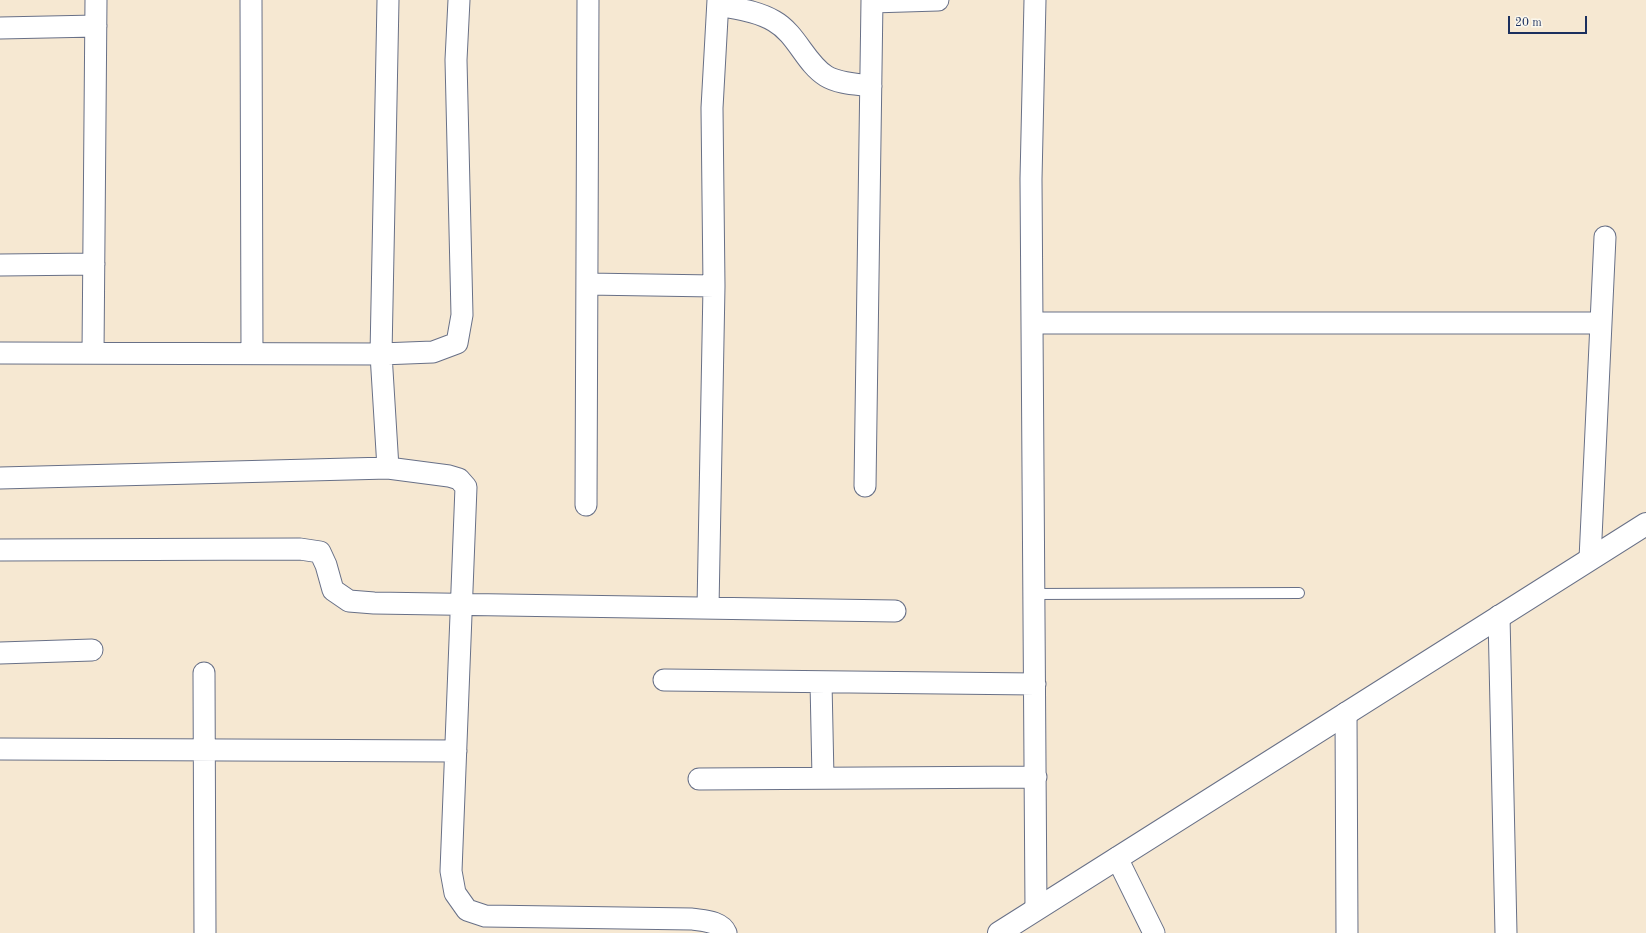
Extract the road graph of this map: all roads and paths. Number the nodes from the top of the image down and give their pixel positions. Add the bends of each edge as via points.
1 (96, 0) edge
2 (251, 0) edge
3 (388, 0) edge
4 (459, 0) edge
5 (588, 0) edge
6 (938, 0) edge
7 (1035, 0) edge
8 (872, 1) edge
9 (718, 2) edge
10 (96, 26) junction
11 (0, 28) edge
12 (871, 86) junction
13 (1605, 237) dead end
14 (94, 264) junction
15 (0, 265) edge
16 (587, 284) junction
17 (714, 286) junction
18 (1032, 323) junction
19 (1601, 323) junction
20 (0, 353) edge
21 (93, 353) junction
22 (252, 353) junction
23 (381, 354) junction
24 (388, 468) junction
25 (0, 478) edge
26 (865, 486) dead end
27 (586, 505) dead end
28 (1646, 524) edge
29 (0, 550) edge
30 (1590, 559) junction
31 (1299, 593) dead end
32 (1034, 594) junction
33 (461, 603) junction
34 (708, 608) junction
35 (895, 611) dead end
36 (1499, 616) junction
37 (92, 650) dead end
38 (0, 653) edge
39 (204, 673) dead end
40 (664, 680) dead end
41 (821, 682) junction
42 (1035, 684) junction
43 (1346, 713) junction
44 (0, 749) edge
45 (204, 750) junction
46 (456, 751) junction
47 (1036, 777) junction
48 (823, 778) junction
49 (699, 779) dead end
50 (1117, 858) junction
51 (1036, 909) junction
52 (205, 933) edge
53 (726, 933) edge
54 (999, 933) edge
55 (1154, 933) edge
56 (1347, 933) edge
57 (1506, 933) edge

1 - 10 street
2 - 22 street
3 - 23 street
4 - 23 street via 456,60 462,315 457,343 433,352
5 - 16 street
6 - 8 street
7 - 18 street via 1031,179
8 - 12 street
9 - 12 street via 774,21 793,37 814,65 827,76 846,83
9 - 17 street via 712,108
10 - 11 street
10 - 14 street
12 - 26 street
13 - 19 street
14 - 15 street
14 - 21 street
16 - 17 street
16 - 27 street
17 - 34 street
18 - 19 street
18 - 32 street
19 - 30 street
20 - 21 street
21 - 22 street
22 - 23 street
23 - 24 street
24 - 25 street
24 - 33 street via 449,476 459,479 466,487
28 - 30 street
29 - 33 street via 300,548 320,552 333,590 349,601
30 - 36 street
31 - 32 lane
32 - 42 street
33 - 34 street
33 - 46 street
34 - 35 street
36 - 43 street
36 - 57 street
37 - 38 street
39 - 45 street
40 - 41 street
41 - 42 street
41 - 48 street
42 - 47 street
43 - 50 street
43 - 56 street
44 - 45 street
45 - 46 street
45 - 52 street
46 - 53 street via 451,871 455,893 467,910 485,916 692,919 716,924
47 - 48 street
47 - 51 street
48 - 49 street
50 - 51 street
50 - 55 street
51 - 54 street

